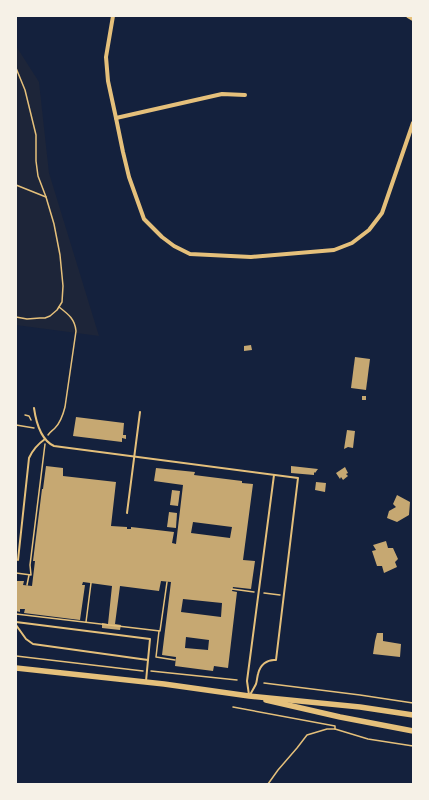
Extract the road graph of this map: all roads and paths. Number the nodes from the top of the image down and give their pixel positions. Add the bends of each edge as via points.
1 (113, 16) edge
2 (408, 16) edge
3 (413, 20) edge
4 (16, 68) edge
5 (245, 95) dead end
6 (116, 118) junction
7 (413, 123) edge
8 (16, 185) edge
9 (46, 198) junction
10 (59, 307) junction
11 (16, 317) edge
12 (34, 408) dead end
13 (140, 412) dead end
14 (16, 425) edge
15 (35, 428) dead end
16 (45, 440) junction
17 (134, 457) junction
18 (274, 474) junction
19 (127, 513) dead end
20 (18, 560) dead end
21 (16, 573) edge
22 (29, 575) junction
23 (167, 582) dead end
24 (91, 583) dead end
25 (27, 585) dead end
26 (16, 614) edge
27 (16, 622) edge
28 (86, 622) junction
29 (16, 625) edge
30 (159, 631) junction
31 (16, 656) edge
32 (148, 660) junction
33 (176, 660) dead end
34 (16, 668) edge
35 (147, 671) junction
36 (237, 680) dead end
37 (146, 682) junction
38 (264, 683) dead end
39 (249, 696) junction
40 (413, 703) edge
41 (233, 707) dead end
42 (413, 715) edge
43 (335, 729) junction
44 (413, 731) edge
45 (413, 746) edge
46 (268, 784) edge

1 - 6 street via 106,57
2 - 3 street
4 - 9 path via 25,90 36,135 38,176
5 - 6 street via 222,94
6 - 7 street via 129,177 144,219 162,237 190,254 252,257 334,250 352,243 369,230 382,213
8 - 9 path
9 - 10 path via 60,255 63,286 62,302
10 - 11 path via 45,318
10 - 16 path via 71,317 76,331 63,416
12 - 16 lane
13 - 17 lane
14 - 15 path
16 - 17 lane via 57,447
16 - 20 lane via 36,446 29,458
16 - 22 path
17 - 18 lane
17 - 19 lane
18 - 39 lane via 246,681
18 - 39 lane via 298,478 276,660 272,659 261,666 257,682
21 - 22 path
22 - 25 path
23 - 30 path
24 - 28 path
26 - 28 path
27 - 32 lane via 150,639
28 - 30 path
29 - 32 lane via 33,644
30 - 33 path via 156,657
31 - 35 path
32 - 35 lane
34 - 37 main road
35 - 36 path
35 - 37 lane
37 - 39 main road
38 - 40 path
39 - 42 main road
39 - 44 main road
41 - 43 path via 335,726
43 - 45 path via 368,739
43 - 46 path via 307,735

